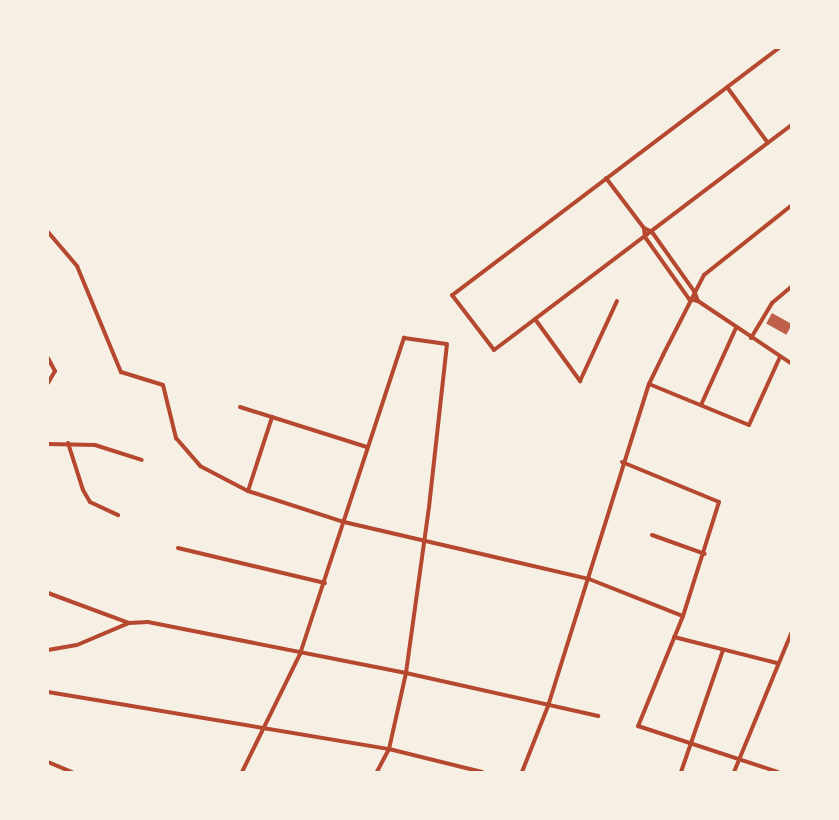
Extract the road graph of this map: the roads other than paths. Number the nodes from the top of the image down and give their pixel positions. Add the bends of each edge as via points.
1 (778, 48) edge
2 (727, 87) junction
3 (792, 125) edge
4 (768, 143) junction
5 (606, 178) junction
6 (792, 205) edge
7 (644, 228) junction
8 (48, 232) edge
9 (652, 232) junction
10 (645, 237) junction
11 (672, 260) junction
12 (665, 265) junction
13 (792, 286) edge
14 (694, 290) junction
15 (689, 299) junction
16 (618, 301) dead end
17 (698, 301) junction
18 (535, 319) junction
19 (736, 328) junction
20 (751, 338) junction
21 (780, 357) junction
22 (48, 358) edge
23 (792, 364) edge
24 (48, 383) edge
25 (649, 384) junction
26 (701, 405) junction
27 (240, 406) dead end
28 (272, 417) junction
29 (48, 444) edge
30 (68, 444) junction
31 (367, 447) junction
32 (142, 460) dead end
33 (622, 462) junction
34 (248, 491) junction
35 (118, 516) dead end
36 (344, 522) junction
37 (652, 535) dead end
38 (425, 540) junction
39 (178, 548) dead end
40 (705, 554) junction
41 (589, 579) junction
42 (324, 583) junction
43 (48, 593) edge
44 (684, 616) junction
45 (129, 623) junction
46 (792, 631) edge
47 (674, 637) junction
48 (48, 650) edge
49 (723, 650) junction
50 (300, 654) junction
51 (777, 663) junction
52 (406, 673) junction
53 (48, 692) edge
54 (548, 706) junction
55 (598, 716) dead end
56 (264, 730) junction
57 (690, 743) junction
58 (389, 749) junction
59 (739, 760) junction
60 (48, 762) edge
61 (72, 772) edge
62 (242, 772) edge
63 (377, 772) edge
64 (482, 772) edge
65 (522, 772) edge
66 (680, 772) edge
67 (734, 772) edge
68 (778, 772) edge

1 - 2 street
2 - 4 street
2 - 5 street
3 - 4 street
4 - 9 street
5 - 7 street
5 - 18 street via 452,295 494,350
6 - 14 street via 708,270
7 - 9 street
7 - 10 street
8 - 34 street via 77,266 121,372 163,385 176,438 186,453 200,466
9 - 10 street
9 - 11 street
10 - 12 street
10 - 18 street
11 - 12 street
11 - 14 street
12 - 15 street
13 - 20 street via 772,303
14 - 15 street
14 - 17 street
15 - 17 street
15 - 25 street
16 - 18 street via 580,381
17 - 19 street
19 - 20 street
19 - 26 street
20 - 21 street
21 - 23 street
21 - 26 street via 749,425
22 - 24 street via 55,371
25 - 26 street
25 - 33 street
27 - 28 street
28 - 31 street
28 - 34 street
29 - 30 street
30 - 32 street via 95,445
30 - 35 street via 90,502
31 - 36 street
31 - 38 street via 404,338 447,344
33 - 40 street via 719,502
33 - 41 street
34 - 36 street
36 - 38 street
36 - 42 street
37 - 40 street
38 - 41 street
38 - 52 street
39 - 42 street
40 - 44 street
41 - 44 street
41 - 54 street
42 - 50 street
43 - 45 street
44 - 47 street
45 - 48 street via 77,645
45 - 50 street via 148,622
46 - 51 street
47 - 49 street
47 - 57 street via 638,726
49 - 51 street
49 - 57 street
50 - 52 street
50 - 56 street
51 - 59 street
52 - 54 street
52 - 58 street
53 - 56 street
54 - 55 street
54 - 65 street
56 - 58 street
56 - 62 street
57 - 59 street
57 - 66 street
58 - 63 street
58 - 64 street
59 - 67 street
59 - 68 street
60 - 61 street

